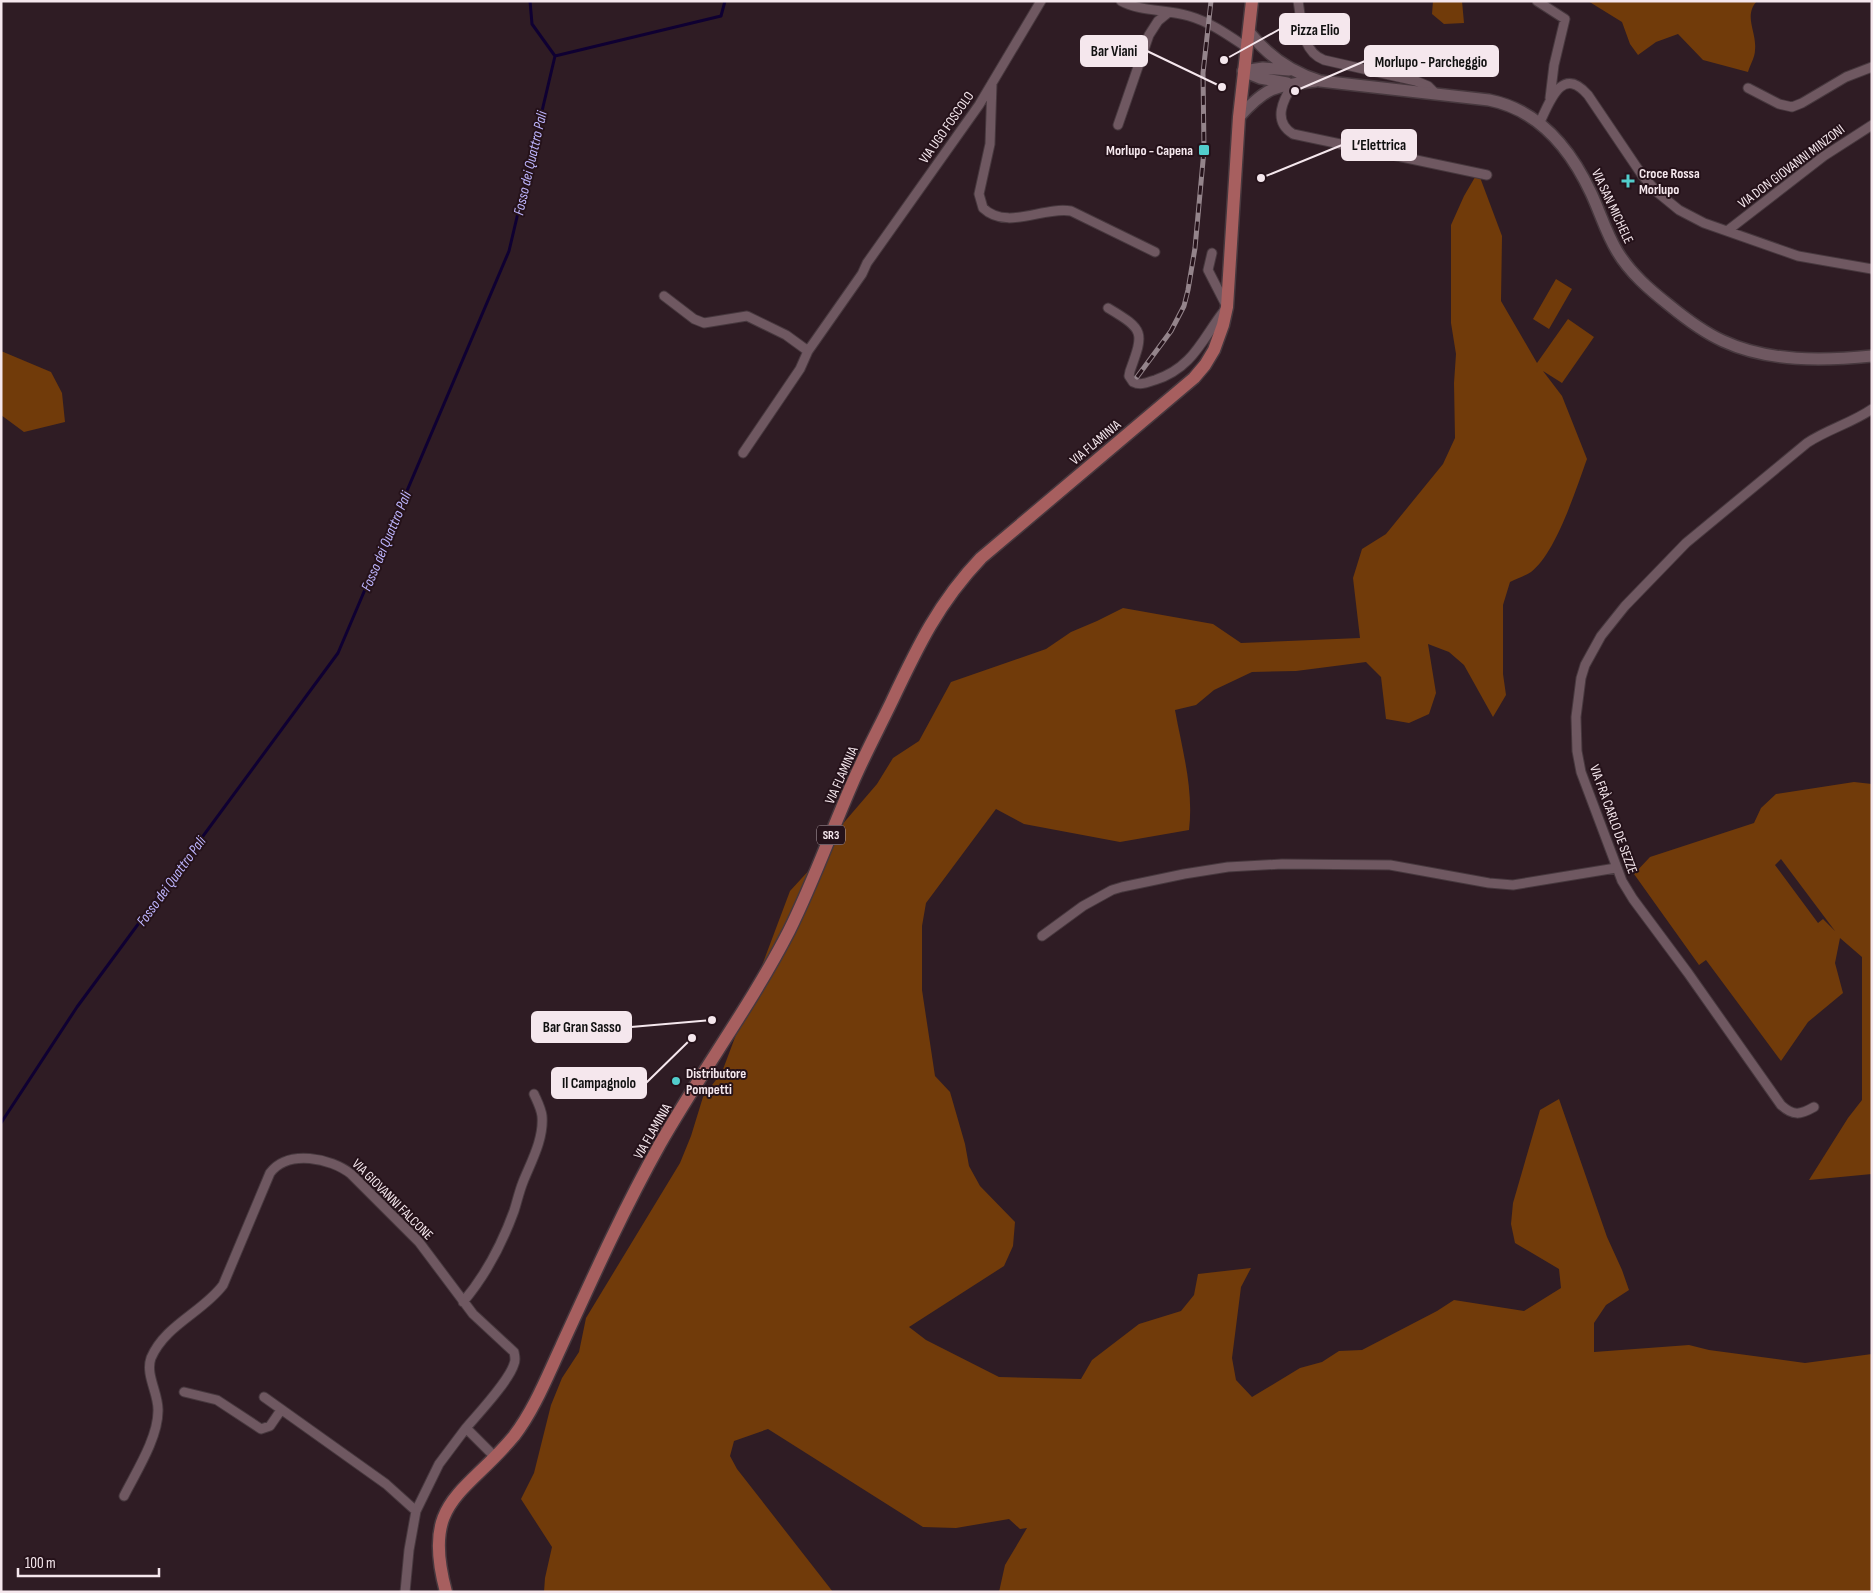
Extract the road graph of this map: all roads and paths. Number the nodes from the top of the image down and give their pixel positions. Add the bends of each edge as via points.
1 (1041, 1) edge
2 (1121, 1) edge
3 (1252, 1) edge
4 (1298, 1) edge
5 (1537, 1) edge
6 (1169, 12) junction
7 (1249, 32) junction
8 (1246, 47) junction
9 (1872, 67) edge
10 (1291, 70) junction
11 (1243, 71) junction
12 (1320, 81) junction
13 (992, 83) junction
14 (1293, 84) junction
15 (1748, 88) dead end
16 (1436, 94) junction
17 (1550, 101) junction
18 (1239, 117) junction
19 (1540, 122) junction
20 (1872, 124) edge
21 (1118, 125) dead end
22 (1487, 175) dead end
23 (1727, 231) junction
24 (1156, 252) dead end
25 (1212, 253) dead end
26 (1872, 269) edge
27 (664, 296) dead end
28 (1227, 307) junction
29 (1108, 308) dead end
30 (808, 351) junction
31 (1872, 356) edge
32 (1872, 409) edge
33 (743, 453) dead end
34 (1616, 868) junction
35 (1042, 936) dead end
36 (534, 1094) dead end
37 (1814, 1107) dead end
38 (463, 1302) junction
39 (184, 1392) dead end
40 (264, 1397) dead end
41 (281, 1410) junction
42 (466, 1428) junction
43 (494, 1456) junction
44 (124, 1496) dead end
45 (416, 1511) junction
46 (405, 1592) edge
47 (446, 1592) edge

1 - 13 street, VIA UGO FOSCOLO
2 - 6 street via 1140,8
3 - 7 main road, VIA FLAMINIA / SR3
4 - 16 street via 1304,38 1317,56 1416,81
5 - 17 street via 1565,19 1554,65
6 - 8 street via 1206,22
6 - 21 street via 1149,35
7 - 8 main road, VIA FLAMINIA / SR3
7 - 10 main road via 1267,53
8 - 11 main road, VIA FLAMINIA / SR3
9 - 15 street via 1846,77 1792,107
10 - 11 main road via 1263,68
10 - 12 main road
11 - 14 main road
11 - 18 main road, VIA FLAMINIA / SR3
12 - 14 main road
12 - 16 main road, VIA SAN MICHELE
13 - 24 street via 990,144 979,194 983,208 995,216 1009,218 1057,210 1071,211
13 - 30 street, VIA UGO FOSCOLO
14 - 18 main road via 1268,91
14 - 22 street via 1283,100 1281,114 1285,128 1296,135
16 - 19 main road, VIA SAN MICHELE via 1496,101
17 - 19 street
17 - 23 street via 1562,86 1572,84 1582,88 1630,160 1657,192 1686,214
18 - 28 main road, VIA FLAMINIA / SR3
19 - 31 main road, VIA SAN MICHELE via 1577,166 1626,265 1650,290 1696,326 1730,344 1764,354 1805,358
20 - 23 street, VIA DON GIOVANNI MINZONI via 1824,156
23 - 26 street via 1798,256
25 - 28 street via 1208,270
27 - 30 street via 704,323 747,316 786,335
28 - 29 street via 1188,362 1163,377 1139,384 1129,376 1139,347 1139,334 1132,323
28 - 43 main road, VIA FLAMINIA / SR3 via 1214,350 1198,374 993,547 955,587 934,618 853,783 801,906 773,961 661,1143 615,1231 535,1401 515,1434
30 - 33 street, VIA UGO FOSCOLO via 800,369
32 - 34 street, VIA FRÀ CARLO DE SEZZE via 1807,443 1686,542 1625,606 1592,651 1579,690 1577,751 1585,783
34 - 35 street via 1513,885 1390,865 1282,864 1228,868 1112,890 1082,906
34 - 37 street, VIA FRÀ CARLO DE SEZZE via 1629,894 1781,1106 1797,1114
36 - 38 street via 542,1120 534,1156 513,1213 487,1269
38 - 42 street, VIA GIOVANNI FALCONE via 515,1356 513,1368
38 - 44 street, VIA GIOVANNI FALCONE via 414,1237 347,1171 332,1163 313,1159 293,1159 279,1164 270,1173 223,1285 169,1334 151,1359 158,1419
39 - 41 street via 217,1400 261,1429 270,1426
40 - 41 street
41 - 45 street via 386,1484
42 - 43 street
42 - 45 street via 440,1461
43 - 47 main road, VIA FLAMINIA / SR3 via 458,1492 444,1515 438,1544
45 - 46 street

